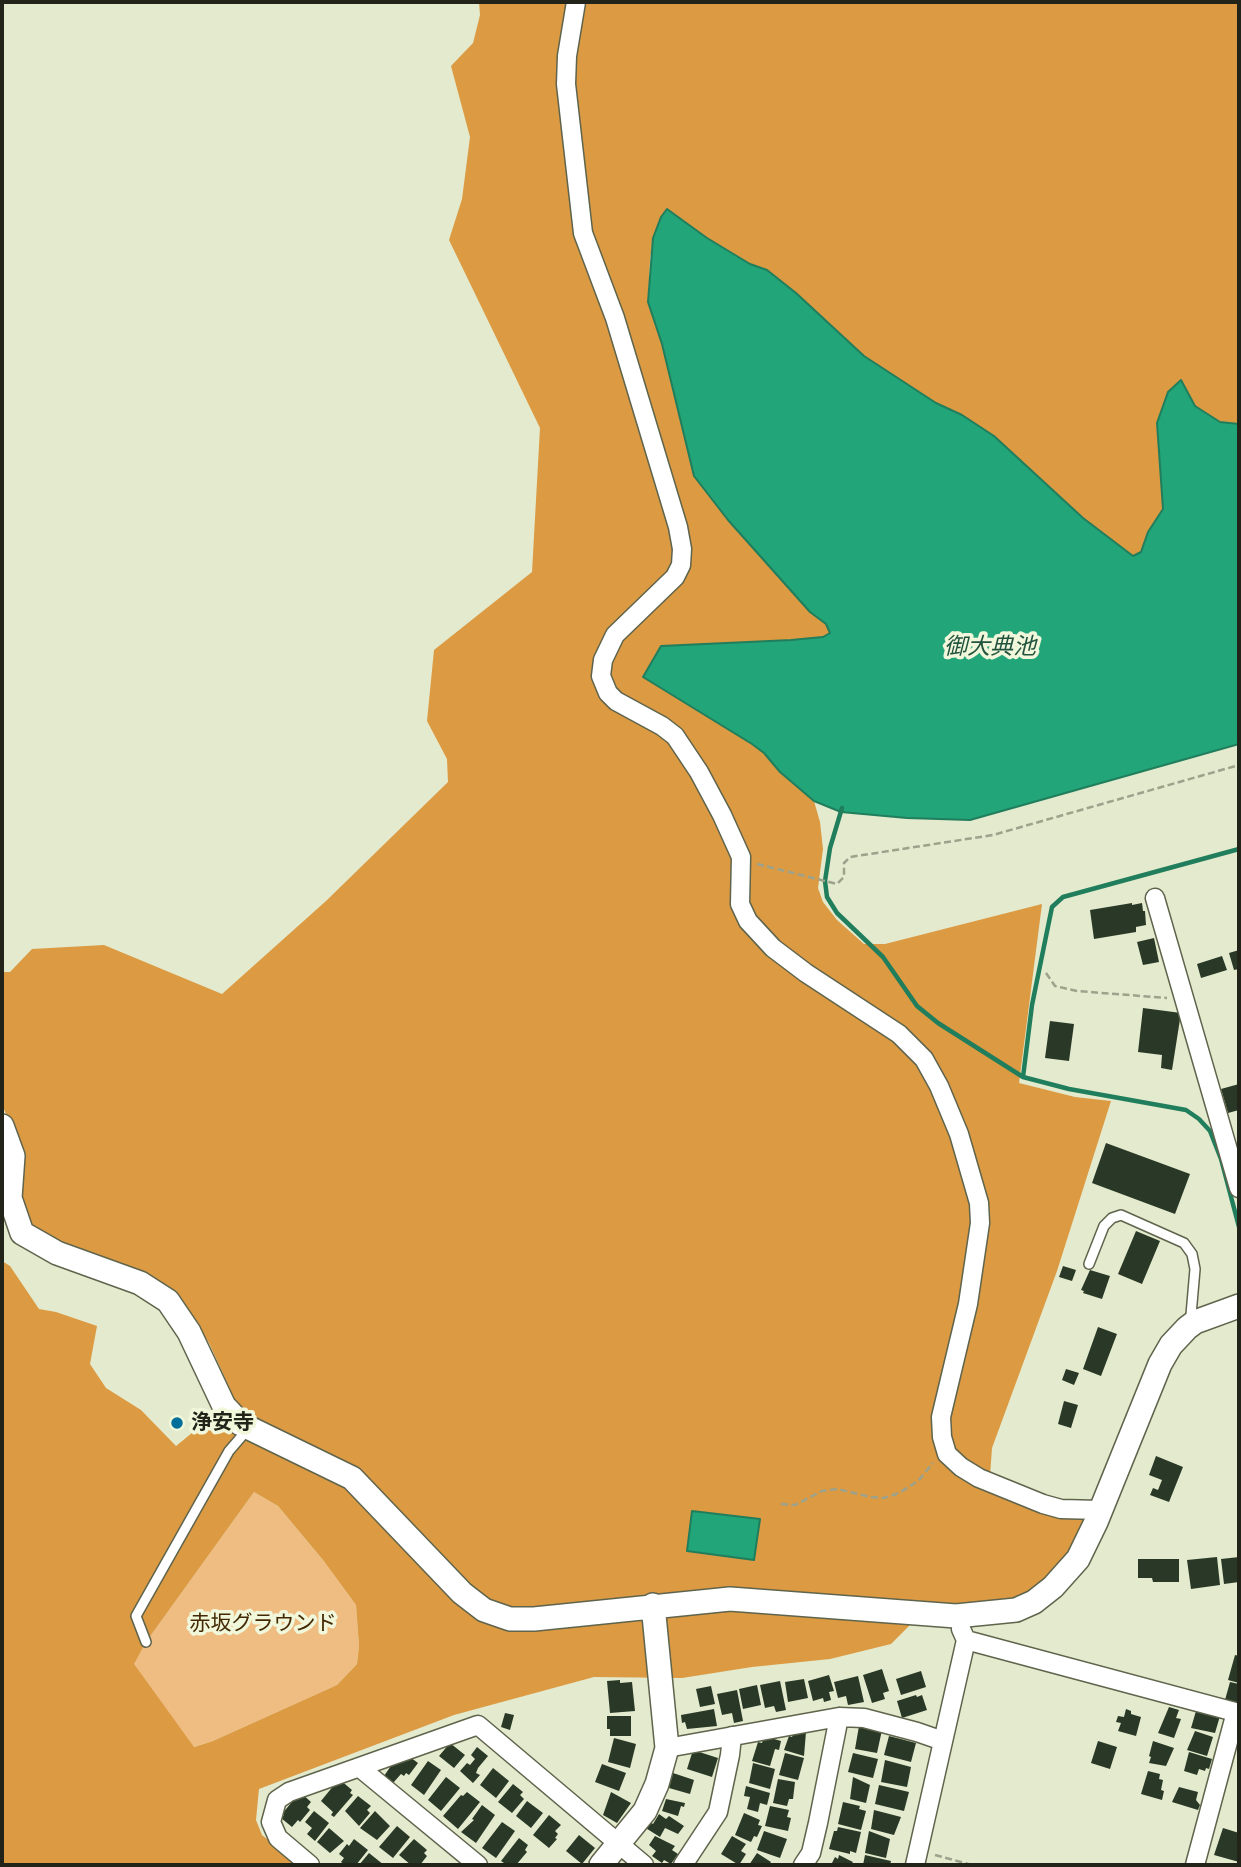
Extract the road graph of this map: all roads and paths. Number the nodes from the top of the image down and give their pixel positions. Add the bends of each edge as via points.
1 (576, 2) edge
2 (1239, 765) edge
3 (741, 864) junction
4 (1155, 898) dead end
5 (1046, 973) dead end
6 (1185, 1000) junction
7 (2, 1126) edge
8 (1239, 1188) edge
9 (1089, 1264) dead end
10 (1239, 1306) edge
11 (1195, 1322) junction
12 (248, 1429) junction
13 (945, 1446) junction
14 (781, 1504) dead end
15 (1100, 1510) junction
16 (653, 1605) junction
17 (956, 1616) junction
18 (965, 1640) junction
19 (146, 1642) dead end
20 (1237, 1713) edge
21 (839, 1717) junction
22 (732, 1736) junction
23 (943, 1741) junction
24 (667, 1748) junction
25 (359, 1767) junction
26 (620, 1844) junction
27 (922, 1859) edge
28 (310, 1865) edge
29 (478, 1865) edge
30 (601, 1865) edge
31 (644, 1865) edge
32 (683, 1865) edge
33 (803, 1865) edge
34 (972, 1865) edge
35 (1195, 1865) edge

1 - 3 street via 566,84 583,233 615,318 682,549 675,577 615,635 601,676 616,701 663,726 684,748 722,815
2 - 3 path via 993,835 850,857 837,884
3 - 13 street via 740,904 748,921 806,973 900,1034 924,1059 959,1134 979,1203 980,1223 968,1304 941,1416
4 - 6 street
5 - 6 path via 1055,986 1066,989
6 - 8 street
7 - 12 street via 13,1156 10,1198 22,1233 57,1253 140,1283 168,1301 189,1332 224,1406
9 - 11 lane via 1104,1226 1121,1215 1184,1243 1195,1269 1191,1315
10 - 11 street
11 - 15 street via 1171,1345 1160,1364
12 - 16 street via 352,1478 484,1611 510,1619 534,1619
12 - 19 lane via 229,1451 136,1616
13 - 14 path via 918,1481 900,1493 884,1498 838,1489 822,1491 795,1505
13 - 15 street via 961,1467 1022,1496 1061,1509
15 - 17 street via 1078,1559 1034,1602 1016,1610
16 - 17 street via 730,1599
16 - 24 street
17 - 18 street
18 - 20 street
18 - 23 street
20 - 35 street
21 - 22 street
21 - 23 street via 864,1718
21 - 33 street via 811,1853
22 - 24 street
22 - 32 street via 718,1812
23 - 27 street
24 - 26 street via 645,1811
25 - 26 street via 478,1725
25 - 28 street via 277,1800 271,1822 278,1839
25 - 29 street
26 - 30 street
26 - 31 street
27 - 34 path

